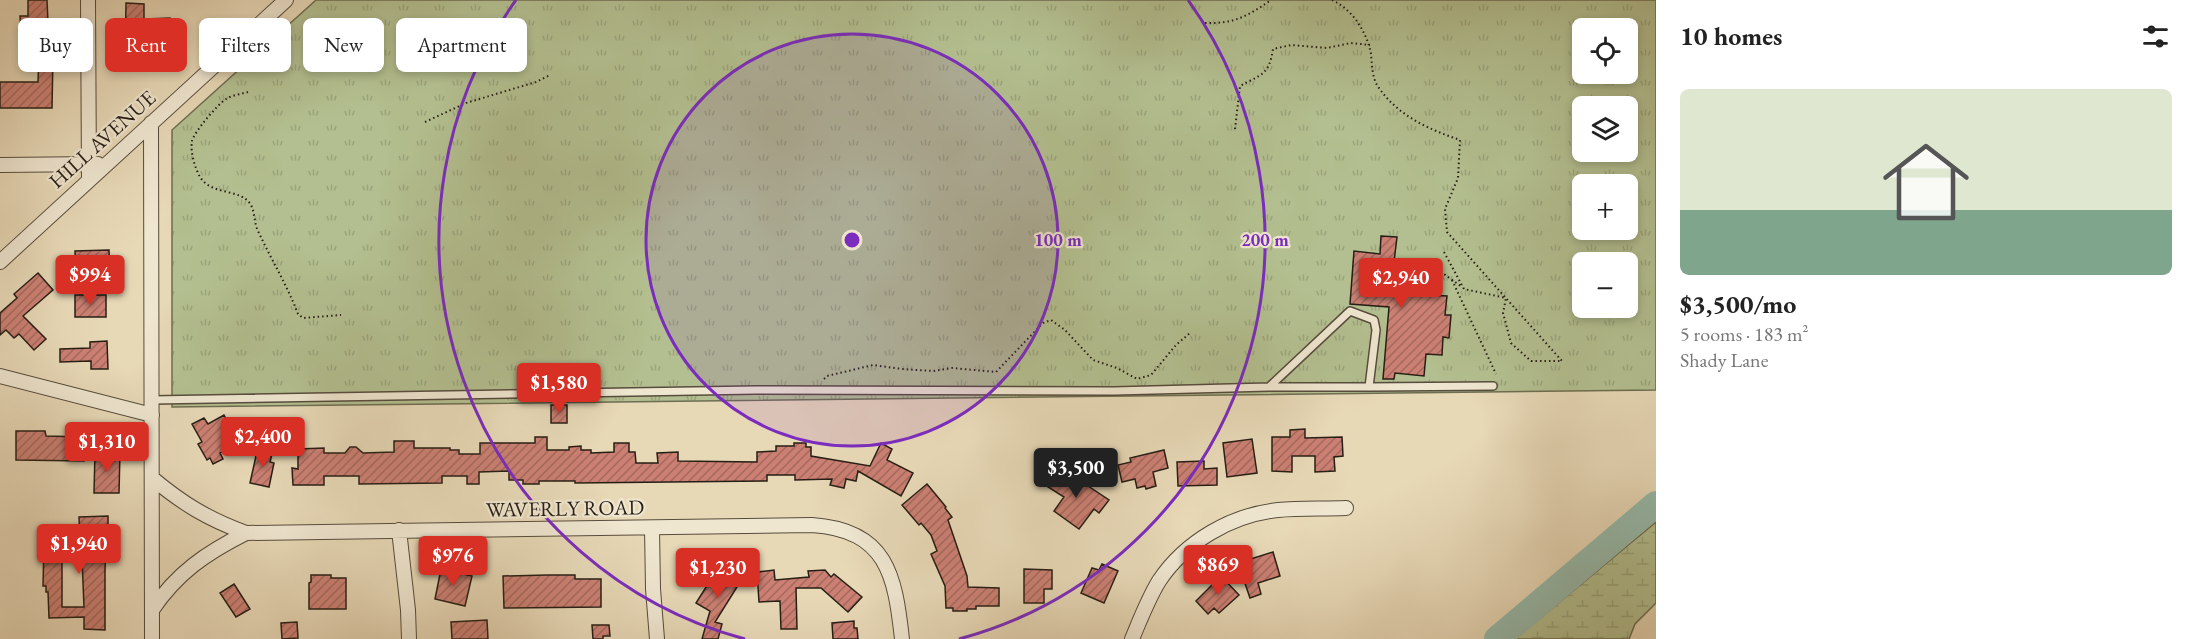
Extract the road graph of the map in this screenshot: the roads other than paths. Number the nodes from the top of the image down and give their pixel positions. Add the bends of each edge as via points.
1 (88, 0) edge
2 (286, 0) edge
3 (151, 123) junction
4 (89, 164) junction
5 (106, 164) junction
6 (0, 165) edge
7 (89, 179) junction
8 (0, 262) edge
9 (0, 376) edge
10 (1493, 386) dead end
11 (1268, 387) junction
12 (1369, 387) junction
13 (152, 400) junction
14 (152, 415) junction
15 (152, 478) junction
16 (1346, 508) dead end
17 (652, 528) junction
18 (399, 530) junction
19 (246, 533) junction
20 (152, 610) junction
21 (152, 639) edge
22 (409, 639) edge
23 (657, 639) edge
24 (902, 639) edge
25 (1132, 639) edge

1 - 4 street
2 - 3 street, HILL AVENUE
3 - 5 street, HILL AVENUE
3 - 13 street
4 - 5 street
4 - 6 street
4 - 7 street
5 - 7 street, HILL AVENUE
7 - 8 street, HILL AVENUE
9 - 14 street
10 - 12 lane
11 - 12 lane
11 - 12 lane via 1350,311 1374,320
11 - 13 lane via 1114,392 756,390
13 - 14 street
14 - 15 street
15 - 19 street, WAVERLY ROAD via 180,501
15 - 20 street
16 - 25 street via 1260,513 1210,533 1174,562 1159,582
17 - 18 street, WAVERLY ROAD
17 - 23 street
17 - 24 street, WAVERLY ROAD via 825,526 851,533 877,551 887,566
18 - 19 street, WAVERLY ROAD
18 - 22 street
19 - 20 street, WAVERLY ROAD via 198,560 166,590
20 - 21 street

